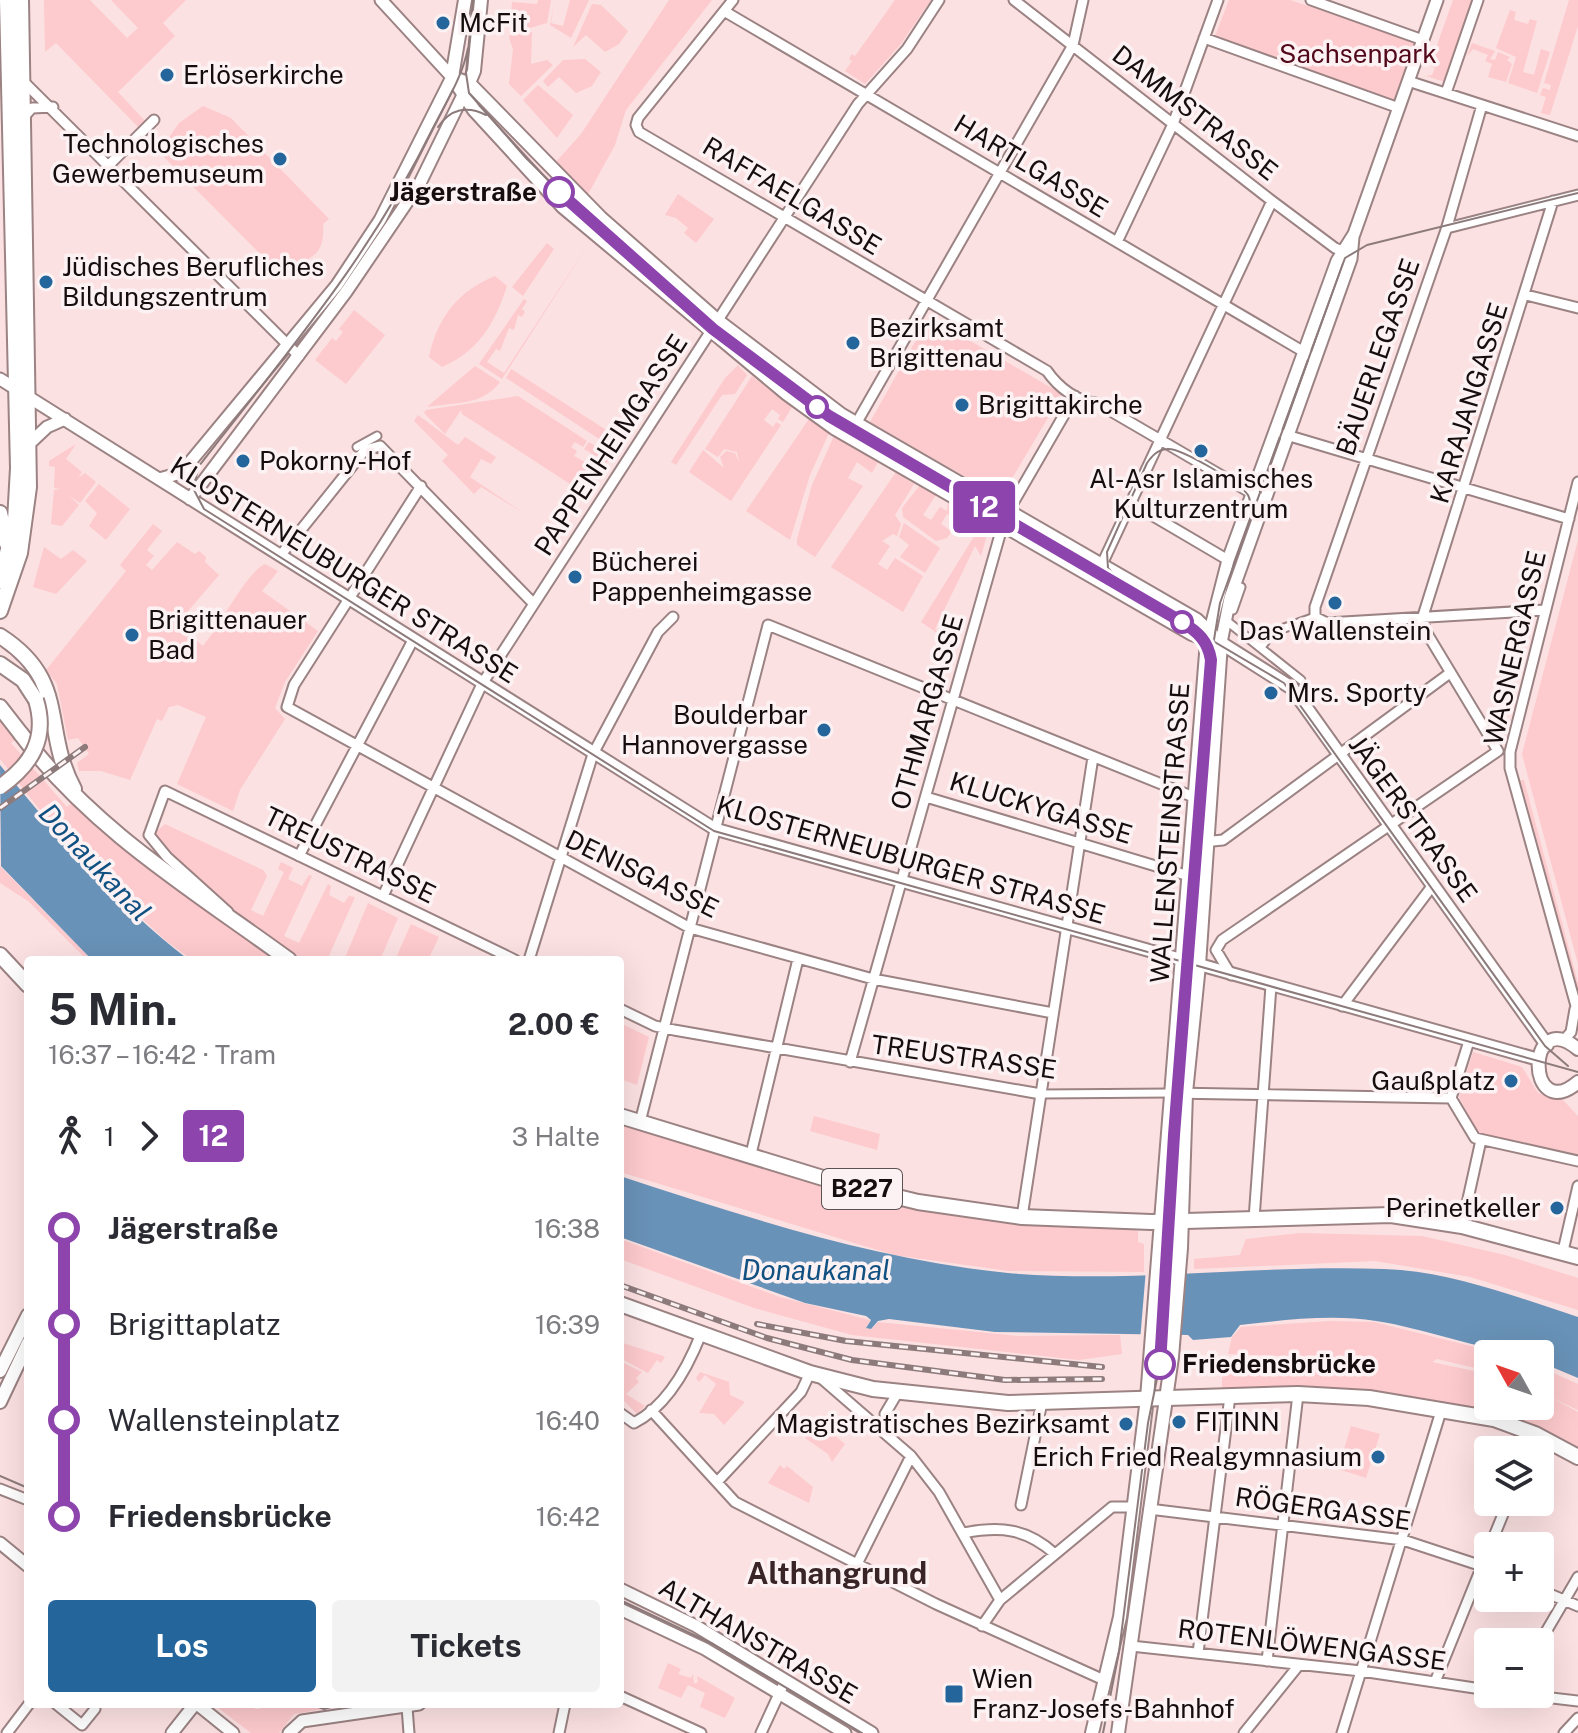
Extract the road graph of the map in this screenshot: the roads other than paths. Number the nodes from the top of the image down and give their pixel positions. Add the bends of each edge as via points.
1 (7, 0) edge
2 (21, 0) edge
3 (381, 0) edge
4 (465, 0) edge
5 (481, 0) edge
6 (733, 0) edge
7 (939, 0) edge
8 (1014, 0) edge
9 (1083, 0) edge
10 (1204, 0) edge
11 (1311, 0) edge
12 (1437, 0) edge
13 (1478, 0) edge
14 (1218, 2) edge
15 (724, 11) junction
16 (1204, 38) junction
17 (1423, 40) junction
18 (1073, 45) junction
19 (452, 77) junction
20 (22, 80) junction
21 (1408, 81) junction
22 (469, 83) junction
23 (1446, 93) junction
24 (867, 94) junction
25 (464, 97) junction
26 (1482, 105) junction
27 (53, 107) junction
28 (1399, 108) junction
29 (23, 118) junction
30 (154, 120) dead end
31 (1173, 124) junction
32 (1578, 136) edge
33 (110, 164) junction
34 (999, 172) junction
35 (1578, 195) edge
36 (1272, 201) junction
37 (1553, 201) junction
38 (7, 216) edge
39 (786, 219) junction
40 (1447, 228) junction
41 (1117, 242) junction
42 (1347, 253) junction
43 (1526, 295) junction
44 (927, 302) junction
45 (1223, 305) junction
46 (1578, 308) edge
47 (717, 320) junction
48 (709, 332) junction
49 (286, 344) junction
50 (1304, 353) junction
51 (299, 356) junction
52 (1316, 359) junction
53 (0, 379) edge
54 (22, 393) junction
55 (1075, 396) junction
56 (65, 419) junction
57 (852, 429) junction
58 (1276, 432) junction
59 (1288, 436) junction
60 (379, 441) junction
61 (1160, 441) junction
62 (29, 444) junction
63 (357, 447) dead end
64 (1366, 461) junction
65 (186, 467) junction
66 (24, 468) junction
67 (159, 479) junction
68 (1578, 482) edge
69 (421, 486) junction
70 (1465, 489) junction
71 (1253, 494) junction
72 (187, 497) junction
73 (1265, 501) junction
74 (1131, 503) junction
75 (0, 513) edge
76 (1005, 517) junction
77 (1569, 519) junction
78 (8, 553) junction
79 (280, 556) junction
80 (1228, 560) junction
81 (1098, 571) junction
82 (0, 581) edge
83 (1241, 587) dead end
84 (349, 599) junction
85 (534, 604) junction
86 (1545, 610) junction
87 (0, 611) edge
88 (1423, 616) junction
89 (673, 617) dead end
90 (1317, 619) junction
91 (1238, 630) junction
92 (0, 636) edge
93 (413, 640) junction
94 (1218, 640) junction
95 (1261, 647) junction
96 (0, 664) edge
97 (1450, 673) junction
98 (1301, 680) dead end
99 (482, 684) junction
100 (953, 700) junction
101 (0, 707) edge
102 (355, 745) junction
103 (593, 754) junction
104 (1340, 754) junction
105 (1093, 757) junction
106 (0, 787) edge
107 (434, 788) junction
108 (926, 797) junction
109 (1202, 798) junction
110 (82, 804) junction
111 (1390, 825) junction
112 (715, 829) junction
113 (1079, 842) junction
114 (1206, 842) junction
115 (1192, 843) junction
116 (299, 856) junction
117 (559, 858) junction
118 (1189, 876) junction
119 (901, 884) junction
120 (1433, 885) junction
121 (383, 896) junction
122 (235, 921) junction
123 (690, 928) junction
124 (1065, 929) junction
125 (0, 955) edge
126 (283, 956) edge
127 (507, 956) edge
128 (530, 956) edge
129 (798, 959) junction
130 (1182, 961) junction
131 (1199, 965) junction
132 (1231, 975) junction
133 (873, 979) junction
134 (24, 981) edge
135 (1271, 986) junction
136 (1342, 1006) junction
137 (624, 1011) edge
138 (1576, 1011) edge
139 (1053, 1013) junction
140 (664, 1027) junction
141 (1469, 1041) junction
142 (1563, 1041) junction
143 (1547, 1045) junction
144 (778, 1047) junction
145 (1578, 1049) edge
146 (1537, 1059) junction
147 (850, 1062) junction
148 (1573, 1085) edge
149 (1179, 1093) junction
150 (1041, 1094) junction
151 (1263, 1096) junction
152 (1451, 1098) junction
153 (1578, 1099) edge
154 (624, 1117) edge
155 (640, 1122) junction
156 (1481, 1140) junction
157 (750, 1158) junction
158 (1578, 1161) edge
159 (1578, 1186) edge
160 (1022, 1217) junction
161 (1254, 1219) junction
162 (1180, 1221) junction
163 (1162, 1222) junction
164 (1462, 1226) junction
165 (1563, 1251) junction
166 (1578, 1257) edge
167 (624, 1305) edge
168 (24, 1323) edge
169 (701, 1334) junction
170 (24, 1351) edge
171 (0, 1371) edge
172 (814, 1374) junction
173 (898, 1392) junction
174 (1298, 1394) junction
175 (1230, 1396) junction
176 (1147, 1398) junction
177 (1165, 1399) junction
178 (0, 1402) edge
179 (1042, 1402) junction
180 (1442, 1408) junction
181 (651, 1410) junction
182 (624, 1416) edge
183 (888, 1433) junction
184 (1535, 1434) joint
185 (911, 1456) junction
186 (1578, 1457) edge
187 (718, 1481) junction
188 (0, 1489) edge
189 (24, 1498) edge
190 (1021, 1505) dead end
191 (1134, 1507) junction
192 (1149, 1509) junction
193 (1215, 1516) junction
194 (1283, 1523) junction
195 (964, 1533) junction
196 (1403, 1540) junction
197 (0, 1543) edge
198 (1055, 1554) junction
199 (24, 1563) edge
200 (1474, 1563) edge
201 (857, 1564) junction
202 (1578, 1577) edge
203 (624, 1591) edge
204 (1474, 1592) edge
205 (1554, 1596) edge
206 (1000, 1600) junction
207 (1564, 1601) junction
208 (1578, 1606) edge
209 (624, 1611) edge
210 (982, 1626) junction
211 (1548, 1628) edge
212 (1131, 1646) junction
213 (1198, 1653) junction
214 (1267, 1661) junction
215 (1299, 1665) junction
216 (1361, 1671) junction
217 (1104, 1680) junction
218 (785, 1681) junction
219 (1435, 1682) junction
220 (1474, 1688) edge
221 (779, 1694) junction
222 (624, 1698) edge
223 (1554, 1698) edge
224 (1578, 1701) edge
225 (26, 1708) edge
226 (61, 1708) edge
227 (93, 1708) edge
228 (193, 1708) edge
229 (201, 1708) edge
230 (360, 1708) edge
231 (408, 1708) edge
232 (564, 1708) edge
233 (1121, 1712) junction
234 (1578, 1718) edge
235 (7, 1733) edge
236 (172, 1733) edge
237 (233, 1733) edge
238 (289, 1733) edge
239 (409, 1733) edge
240 (559, 1733) edge
241 (701, 1733) edge
242 (761, 1733) edge
243 (845, 1733) edge
244 (872, 1733) edge
245 (1092, 1733) edge
246 (1118, 1733) edge
247 (1244, 1733) edge
248 (1342, 1733) edge
249 (1564, 1733) edge

1 - 38 main road
2 - 20 main road
3 - 19 street, JÄGERSTRASSE
4 - 19 main road
5 - 22 main road
6 - 15 street
7 - 24 street, PAPPENHEIMGASSE via 907,49
8 - 18 street, DAMMSTRASSE
9 - 18 street
10 - 14 street
11 - 17 street
12 - 17 street
13 - 23 street
14 - 16 street
15 - 24 street, HARTLGASSE
15 - 39 street, RAFFAELGASSE via 638,118 636,128
16 - 28 street
16 - 31 street
17 - 21 street, WALLENSTEINSTRASSE
18 - 31 street, DAMMSTRASSE
18 - 34 street
19 - 22 main road, JÄGERSTRASSE
19 - 25 main road, JÄGERSTRASSE
19 - 49 street via 368,238 323,305
20 - 27 street
20 - 29 main road
21 - 23 street
21 - 28 street, WALLENSTEINSTRASSE
22 - 25 street
22 - 47 main road, JÄGERSTRASSE via 601,218
23 - 26 street
24 - 34 street, HARTLGASSE
24 - 39 street, PAPPENHEIMGASSE
25 - 48 main road, JÄGERSTRASSE via 563,207
25 - 51 street via 420,183
26 - 32 street
26 - 40 street, BÄUERLEGASSE
27 - 29 street via 32,108
27 - 33 street
28 - 42 street, WALLENSTEINSTRASSE
29 - 54 main road
30 - 33 street
31 - 36 street, DAMMSTRASSE
31 - 41 street
33 - 49 street
34 - 41 street, HARTLGASSE
34 - 44 street
35 - 37 street
36 - 42 street, DAMMSTRASSE
36 - 45 street
37 - 40 street
37 - 43 street, KARAJANGASSE
38 - 54 main road
39 - 44 street, RAFFAELGASSE
39 - 47 street, PAPPENHEIMGASSE
40 - 64 street, BÄUERLEGASSE
41 - 45 street, HARTLGASSE
42 - 50 street, WALLENSTEINSTRASSE
42 - 52 street, WALLENSTEINSTRASSE
43 - 46 street
43 - 70 street, KARAJANGASSE
44 - 55 street, RAFFAELGASSE via 1047,371
44 - 57 street
45 - 50 street, HARTLGASSE
45 - 61 street
47 - 48 street, PAPPENHEIMGASSE
47 - 57 main road, JÄGERSTRASSE
48 - 57 main road, JÄGERSTRASSE via 820,419
48 - 85 street, PAPPENHEIMGASSE
49 - 51 street
49 - 65 street
50 - 52 street, HARTLGASSE
50 - 58 street, WALLENSTEINSTRASSE
51 - 72 street
52 - 59 street, WALLENSTEINSTRASSE
53 - 54 street, KLOSTERNEUBURGER STRASSE
54 - 56 street, KLOSTERNEUBURGER STRASSE
54 - 62 main road
54 - 66 main road
55 - 61 street via 1097,403
55 - 76 street, OTHMARGASSE
56 - 62 street
56 - 67 street, KLOSTERNEUBURGER STRASSE
57 - 76 main road, JÄGERSTRASSE
58 - 59 street
58 - 71 street, WALLENSTEINSTRASSE
59 - 64 street
59 - 73 street, WALLENSTEINSTRASSE
60 - 63 street
60 - 69 street
60 - 79 street via 365,450
61 - 71 street
61 - 74 street
62 - 66 main road
64 - 70 street
64 - 90 street, BÄUERLEGASSE via 1315,607
65 - 67 street
65 - 72 street
66 - 78 main road
66 - 87 main road via 24,536
67 - 72 street, KLOSTERNEUBURGER STRASSE
68 - 77 street, WASNERGASSE
69 - 84 street
69 - 85 street
70 - 77 street
70 - 88 street, KARAJANGASSE
71 - 73 street
71 - 80 street, WALLENSTEINSTRASSE
72 - 79 street, KLOSTERNEUBURGER STRASSE
73 - 94 street, WALLENSTEINSTRASSE
74 - 80 street
74 - 81 street
75 - 78 main road
76 - 81 main road, JÄGERSTRASSE
76 - 100 street, OTHMARGASSE
77 - 86 street, WASNERGASSE
78 - 82 main road
79 - 84 street, KLOSTERNEUBURGER STRASSE
80 - 94 street, WALLENSTEINSTRASSE
81 - 94 main road, JÄGERSTRASSE
83 - 91 street via 1229,623
84 - 93 street, KLOSTERNEUBURGER STRASSE
84 - 102 street, DENISGASSE via 294,685 287,707
85 - 99 street, PAPPENHEIMGASSE
86 - 88 street
86 - 138 street, WASNERGASSE via 1510,768
88 - 90 street
88 - 97 street via 1425,630
89 - 103 street via 658,632
90 - 95 street via 1273,632
91 - 94 street
91 - 95 street
92 - 110 main road via 43,676 64,765
93 - 99 street, KLOSTERNEUBURGER STRASSE
93 - 102 street
94 - 104 main road, JÄGERSTRASSE via 1292,688
94 - 109 main road, WALLENSTEINSTRASSE
95 - 98 street
96 - 106 main road, bridge via 23,680 36,700 41,730 23,769
97 - 104 street
97 - 111 street via 1498,751
99 - 103 street, KLOSTERNEUBURGER STRASSE
99 - 107 street, PAPPENHEIMGASSE
100 - 105 street
100 - 108 street, OTHMARGASSE
100 - 112 street via 768,625
101 - 110 main road
102 - 107 street, DENISGASSE
102 - 116 street
103 - 112 street, KLOSTERNEUBURGER STRASSE
103 - 117 street
104 - 111 main road, JÄGERSTRASSE
104 - 114 street via 1223,840
105 - 109 street
105 - 113 street
107 - 117 street, DENISGASSE
107 - 121 street, PAPPENHEIMGASSE
108 - 113 street, KLUCKYGASSE
108 - 119 street, OTHMARGASSE
109 - 114 main road, WALLENSTEINSTRASSE
109 - 115 main road, WALLENSTEINSTRASSE
110 - 122 main road via 138,855
111 - 120 main road, JÄGERSTRASSE
111 - 132 street via 1217,945
112 - 119 street, KLOSTERNEUBURGER STRASSE
112 - 123 street
113 - 118 street, KLUCKYGASSE
113 - 124 street
114 - 115 street
114 - 131 main road, WALLENSTEINSTRASSE
115 - 118 main road, WALLENSTEINSTRASSE
116 - 121 street, TREUSTRASSE
116 - 122 street, TREUSTRASSE via 165,791 149,835
117 - 123 street, DENISGASSE
117 - 128 street
118 - 130 main road, WALLENSTEINSTRASSE
119 - 124 street, KLOSTERNEUBURGER STRASSE
119 - 133 street, OTHMARGASSE
120 - 136 street
120 - 143 main road, JÄGERSTRASSE
121 - 127 street, TREUSTRASSE
122 - 126 main road
123 - 129 street, DENISGASSE
123 - 140 street
124 - 130 street, KLOSTERNEUBURGER STRASSE
124 - 139 street
125 - 134 main road
129 - 133 street, DENISGASSE
129 - 144 street
130 - 131 street, KLOSTERNEUBURGER STRASSE
130 - 149 main road, WALLENSTEINSTRASSE
131 - 132 street, KLOSTERNEUBURGER STRASSE
131 - 149 main road, WALLENSTEINSTRASSE
132 - 135 street, KLOSTERNEUBURGER STRASSE
133 - 139 street, DENISGASSE
133 - 147 street, OTHMARGASSE
135 - 136 street, KLOSTERNEUBURGER STRASSE
135 - 151 street
136 - 141 street, KLOSTERNEUBURGER STRASSE
137 - 140 street, TREUSTRASSE
138 - 142 street, WASNERGASSE
139 - 150 street
140 - 144 street, TREUSTRASSE
140 - 155 street
141 - 146 street, KLOSTERNEUBURGER STRASSE
141 - 152 street
142 - 143 main road
142 - 145 main road
143 - 146 main road
144 - 147 street, TREUSTRASSE
144 - 157 street
146 - 148 main road via 1542,1082 1554,1089
147 - 150 street, TREUSTRASSE
148 - 153 main road
149 - 150 street, TREUSTRASSE
149 - 151 street, TREUSTRASSE
149 - 162 main road, WALLENSTEINSTRASSE
149 - 163 main road, WALLENSTEINSTRASSE
150 - 160 street
151 - 152 street, TREUSTRASSE
151 - 161 street
152 - 156 street
154 - 155 main road, B227
155 - 157 main road, B227
156 - 158 street
156 - 164 street
157 - 160 main road, B227 via 918,1202
159 - 165 street
160 - 163 main road, B227
161 - 162 main road, B227
161 - 164 main road, B227 via 1391,1215
162 - 163 main road, B227
162 - 177 main road
163 - 176 main road
164 - 165 main road, B227
165 - 166 main road, B227
167 - 169 main road
168 - 171 main road
169 - 172 main road
169 - 181 street via 685,1372
170 - 178 main road
172 - 173 main road
172 - 183 street
172 - 187 street
173 - 179 main road via 997,1403
173 - 183 street via 885,1414
174 - 175 main road
174 - 180 main road
174 - 194 street
175 - 177 main road
175 - 193 street
176 - 177 main road
176 - 179 main road
176 - 191 main road
177 - 192 main road
179 - 190 street
180 - 184 main road
180 - 196 street
181 - 182 street via 634,1423
181 - 187 street
183 - 185 street
184 - 186 main road
185 - 195 street
185 - 201 street
187 - 201 street via 735,1502
188 - 189 street
191 - 198 street via 1112,1507
191 - 217 main road via 1120,1617
192 - 193 street, RÖGERGASSE
192 - 212 main road
193 - 194 street, RÖGERGASSE
193 - 213 street
194 - 196 street, RÖGERGASSE
194 - 214 street
195 - 198 street via 1016,1530
195 - 206 street
196 - 200 street, RÖGERGASSE
196 - 216 street
197 - 199 street
198 - 206 street
201 - 210 street
202 - 207 street
203 - 218 street, ALTHANSTRASSE via 679,1616
204 - 219 street
205 - 207 street
206 - 210 street
207 - 208 street
207 - 211 street
209 - 221 street, ALTHANSTRASSE via 705,1649
210 - 217 street
212 - 213 street, ROTENLÖWENGASSE
212 - 233 main road
213 - 214 street, ROTENLÖWENGASSE
214 - 215 street, ROTENLÖWENGASSE
215 - 216 street, ROTENLÖWENGASSE
215 - 247 street
216 - 219 street, ROTENLÖWENGASSE
216 - 248 street
217 - 233 main road via 1118,1694
217 - 245 main road
218 - 221 street
218 - 244 street, ALTHANSTRASSE
219 - 220 street, ROTENLÖWENGASSE
221 - 242 street
221 - 243 street, ALTHANSTRASSE
222 - 241 street
223 - 224 street
225 - 235 street
226 - 227 street via 82,1725
228 - 236 street
229 - 237 street
230 - 238 street via 302,1721
231 - 239 street
232 - 240 street
233 - 246 main road
234 - 249 street

